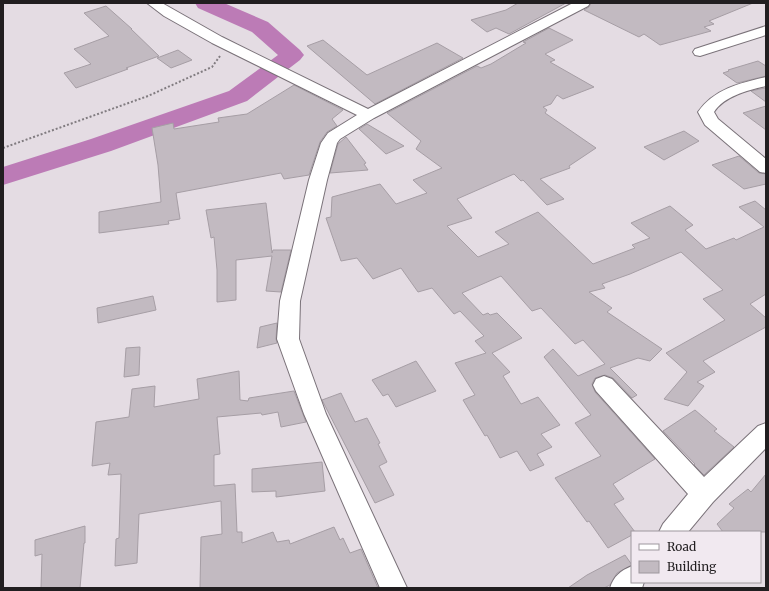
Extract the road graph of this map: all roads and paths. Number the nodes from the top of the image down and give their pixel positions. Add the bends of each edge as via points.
1 (154, 3) edge
2 (583, 3) edge
3 (766, 30) edge
4 (231, 47) junction
5 (700, 52) dead end
6 (766, 81) edge
7 (368, 115) junction
8 (3, 148) edge
9 (766, 168) edge
10 (604, 385) dead end
11 (766, 433) edge
12 (704, 494) junction
13 (673, 531) edge
14 (631, 580) edge
15 (394, 588) edge
16 (623, 588) edge

1 - 4 street via 165,12
2 - 7 street
3 - 5 street
4 - 7 street
4 - 8 path via 212,67 148,96
6 - 9 street via 734,91 709,105 706,112 711,122
7 - 15 street via 334,136 329,143 290,301 288,340 315,414
10 - 12 street
11 - 12 street
12 - 13 street
14 - 16 street

